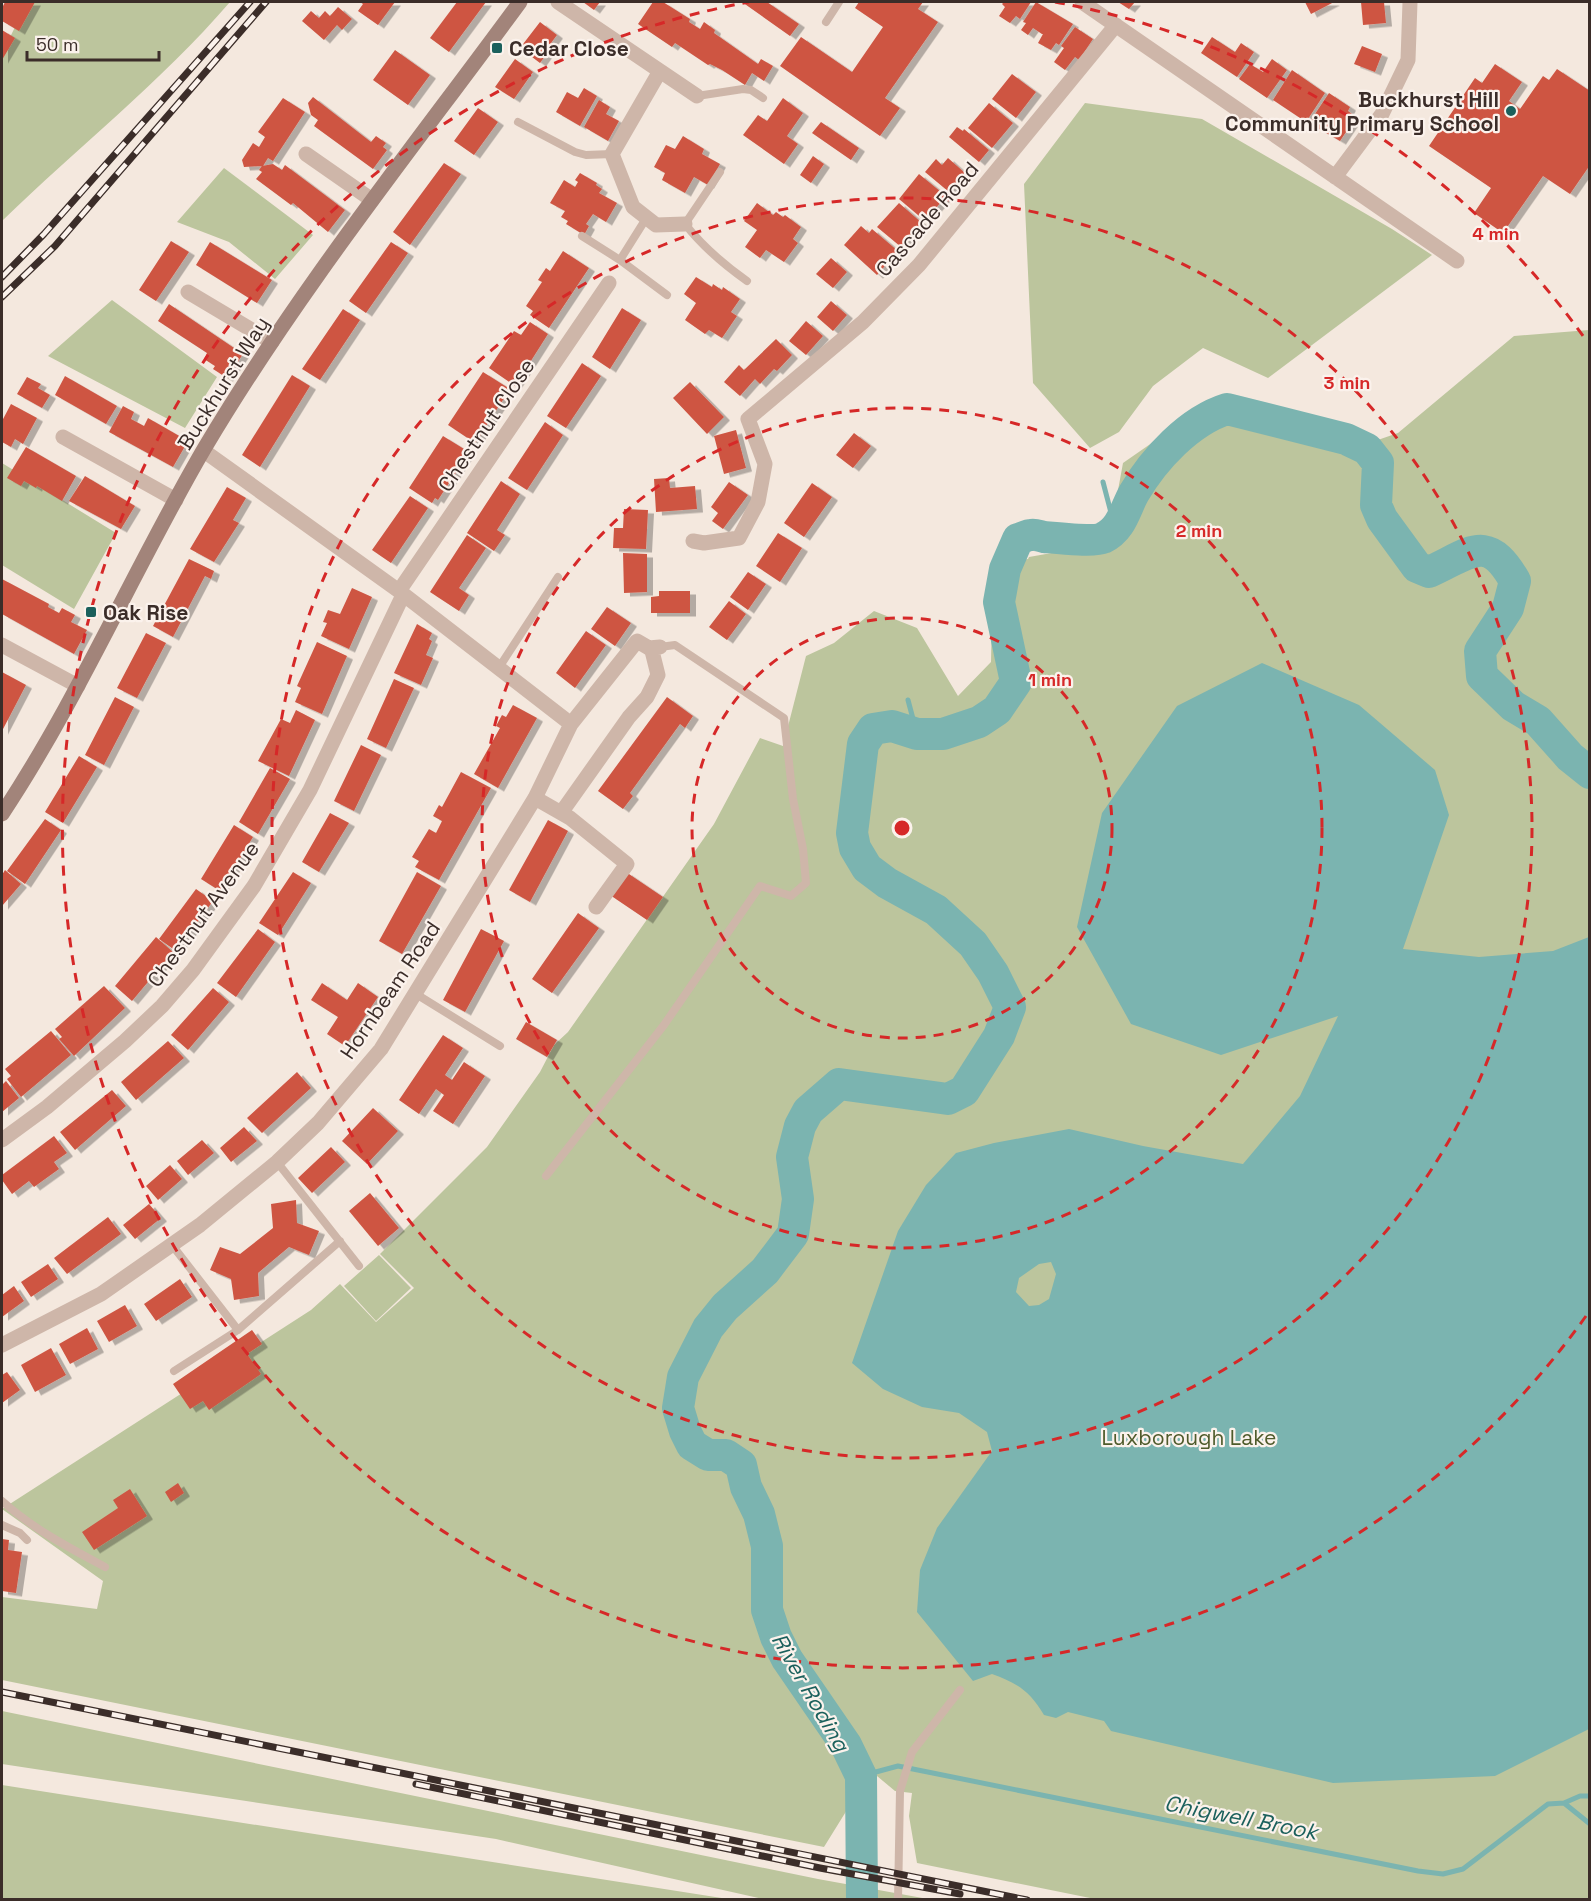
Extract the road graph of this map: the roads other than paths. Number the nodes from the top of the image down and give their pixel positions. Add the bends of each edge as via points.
1 (520, 2) edge
2 (558, 2) edge
3 (839, 2) edge
4 (1082, 2) edge
5 (1410, 2) edge
6 (826, 22) dead end
7 (1116, 25) junction
8 (660, 71) junction
9 (697, 96) joint
10 (763, 98) dead end
11 (518, 122) dead end
12 (306, 154) dead end
13 (612, 154) junction
14 (720, 172) dead end
15 (1335, 177) junction
16 (372, 200) junction
17 (646, 218) junction
18 (685, 224) junction
19 (582, 236) dead end
20 (620, 260) junction
21 (1457, 261) dead end
22 (747, 281) dead end
23 (609, 283) dead end
24 (188, 292) dead end
25 (667, 296) dead end
26 (272, 342) junction
27 (63, 437) dead end
28 (204, 451) junction
29 (176, 500) junction
30 (693, 541) dead end
31 (558, 577) dead end
32 (400, 593) junction
33 (2, 645) edge
34 (655, 647) junction
35 (498, 669) junction
36 (78, 686) junction
37 (571, 724) junction
38 (535, 798) junction
39 (2, 813) edge
40 (561, 813) junction
41 (596, 907) dead end
42 (416, 994) junction
43 (500, 1046) dead end
44 (2, 1140) edge
45 (277, 1162) junction
46 (546, 1176) dead end
47 (340, 1241) junction
48 (172, 1245) junction
49 (359, 1266) dead end
50 (238, 1330) junction
51 (2, 1345) edge
52 (174, 1371) dead end
53 (2, 1501) edge
54 (2, 1525) edge
55 (27, 1540) dead end
56 (105, 1567) dead end
57 (960, 1690) dead end
58 (898, 1899) edge

1 - 16 street, Buckhurst Way
2 - 8 street
3 - 6 lane
4 - 7 street
5 - 15 street via 1408,60 1382,114
7 - 15 street
7 - 30 street, Cascade Road via 919,265 862,322 748,419 765,464 758,502 739,538
8 - 9 street
8 - 13 street
9 - 10 lane via 743,89
11 - 13 lane via 575,152
12 - 16 street
13 - 17 street via 633,207
14 - 18 lane
15 - 21 street
16 - 26 street, Buckhurst Way
17 - 18 street via 656,225
17 - 20 lane
18 - 22 lane via 725,266
19 - 20 lane
20 - 25 lane
23 - 32 street, Chestnut Close
24 - 26 street
26 - 28 street, Buckhurst Way
27 - 29 street
28 - 29 street, Buckhurst Way
28 - 32 street
29 - 36 street, Buckhurst Way
31 - 35 lane
32 - 35 street
32 - 44 street, Chestnut Avenue via 310,789 254,886 193,970 125,1041
33 - 36 street
34 - 37 street, Hornbeam Road via 637,641
34 - 40 street via 652,651 658,675 647,697
34 - 46 lane via 675,645 784,718 806,883 791,896 760,886 664,1025
35 - 37 street
36 - 39 street, Buckhurst Way
37 - 38 street, Hornbeam Road
38 - 40 street
38 - 42 street, Hornbeam Road
40 - 41 street via 627,864
42 - 43 lane
42 - 45 street, Hornbeam Road via 381,1049 318,1123
45 - 47 lane
45 - 48 street, Hornbeam Road
47 - 49 lane
47 - 50 lane
48 - 50 lane
48 - 51 street, Hornbeam Road via 101,1294
50 - 52 lane
53 - 56 lane via 46,1535
54 - 55 lane
57 - 58 lane via 912,1752 904,1777 900,1791

